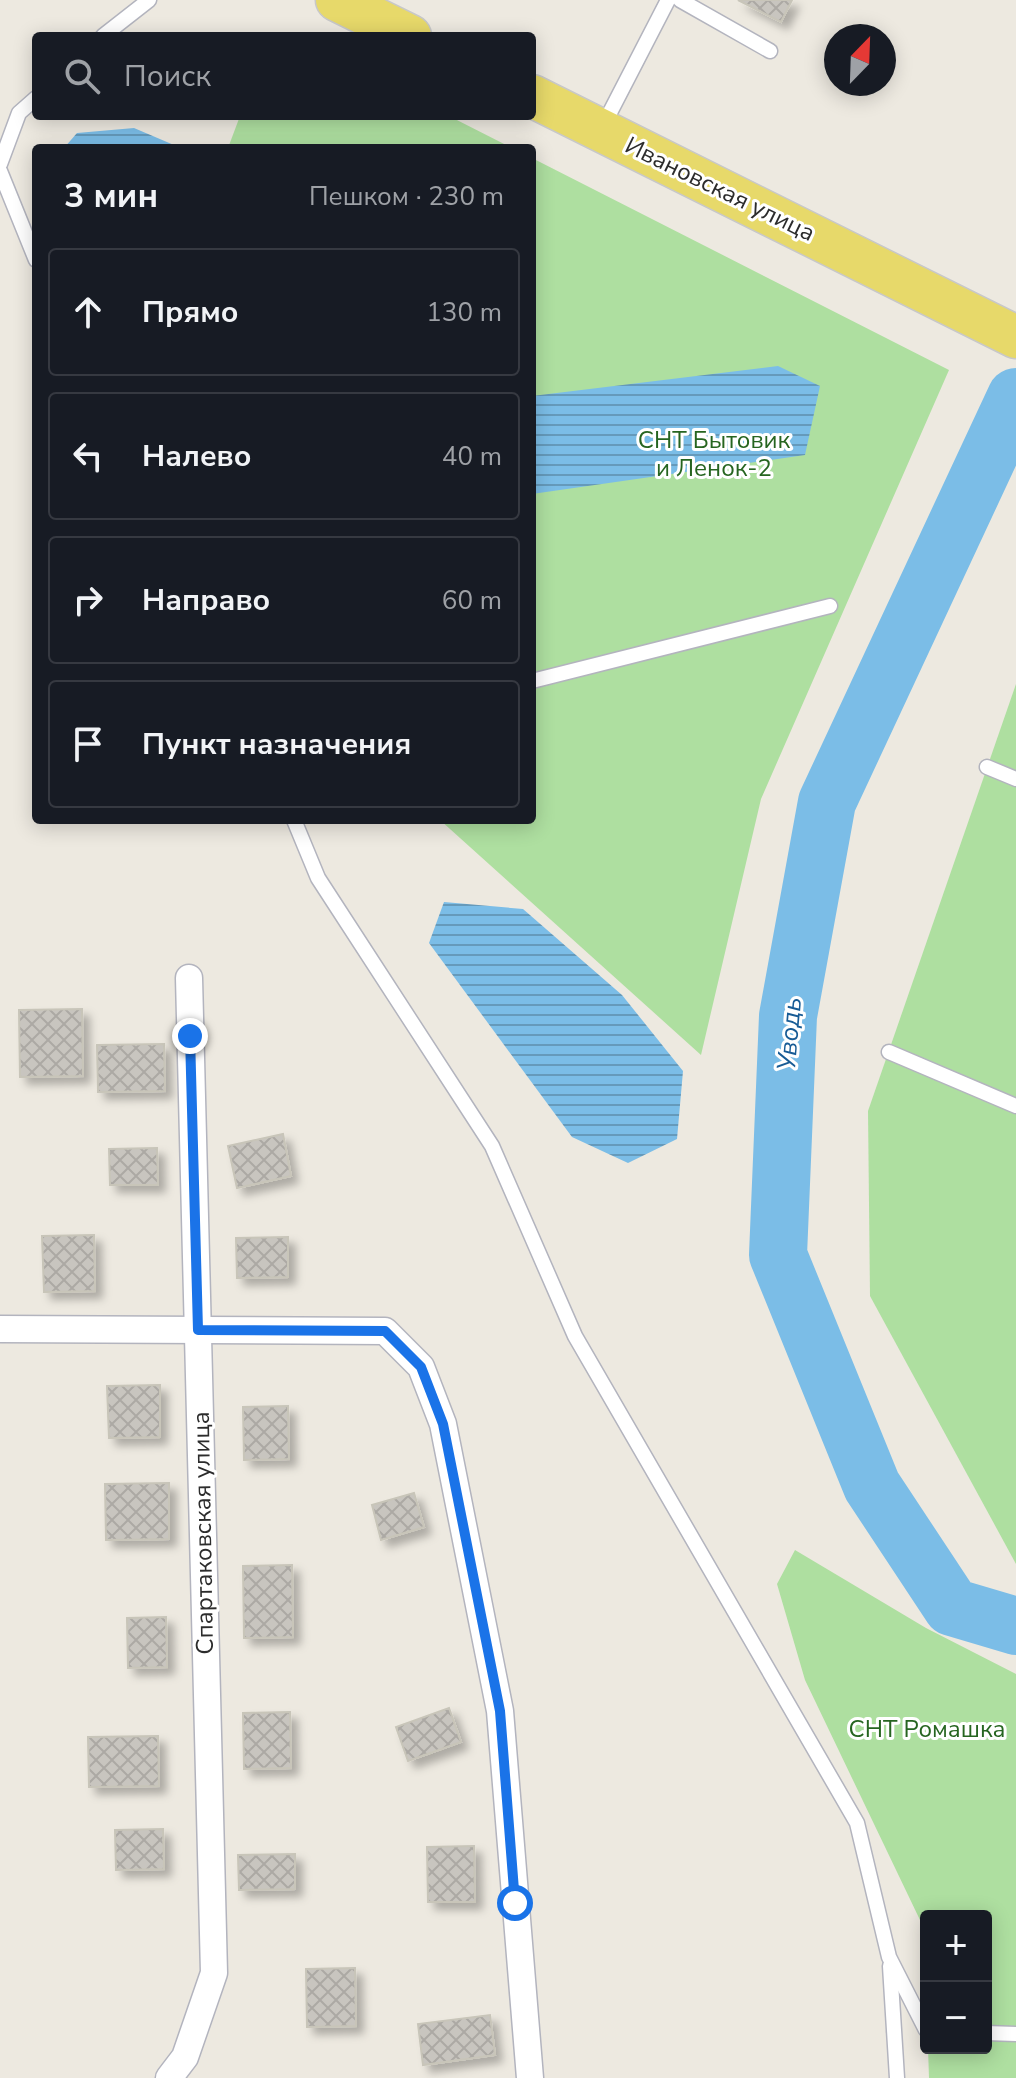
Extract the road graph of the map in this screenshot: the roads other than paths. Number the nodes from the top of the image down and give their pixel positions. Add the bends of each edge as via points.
1 (149, 0) edge
2 (337, 0) edge
3 (668, 0) edge
4 (680, 0) edge
5 (108, 32) edge
6 (402, 32) edge
7 (770, 51) dead end
8 (536, 98) edge
9 (32, 102) edge
10 (601, 130) junction
11 (0, 164) edge
12 (0, 171) edge
13 (32, 250) edge
14 (1016, 337) edge
15 (830, 606) dead end
16 (536, 680) edge
17 (987, 767) dead end
18 (1016, 779) edge
19 (296, 824) edge
20 (189, 978) dead end
21 (889, 1052) dead end
22 (1016, 1106) edge
23 (0, 1329) edge
24 (198, 1330) junction
25 (889, 1957) junction
26 (920, 2018) edge
27 (992, 2033) edge
28 (1016, 2034) edge
29 (169, 2078) edge
30 (530, 2078) edge
31 (897, 2078) edge

1 - 5 lane
2 - 6 main road
3 - 10 lane
4 - 7 lane
8 - 10 main road, Ивановская улица
9 - 11 lane via 19,113
10 - 14 main road, Ивановская улица
12 - 13 lane
15 - 16 lane
17 - 18 lane
19 - 25 lane via 318,878 492,1146 575,1336 857,1823
20 - 24 street, Спартаковская улица
21 - 22 lane
23 - 24 street
24 - 29 street, Спартаковская улица via 214,1973 185,2057
24 - 30 street via 385,1331 421,1367 443,1424 500,1711
25 - 26 lane
25 - 31 lane
27 - 28 lane

